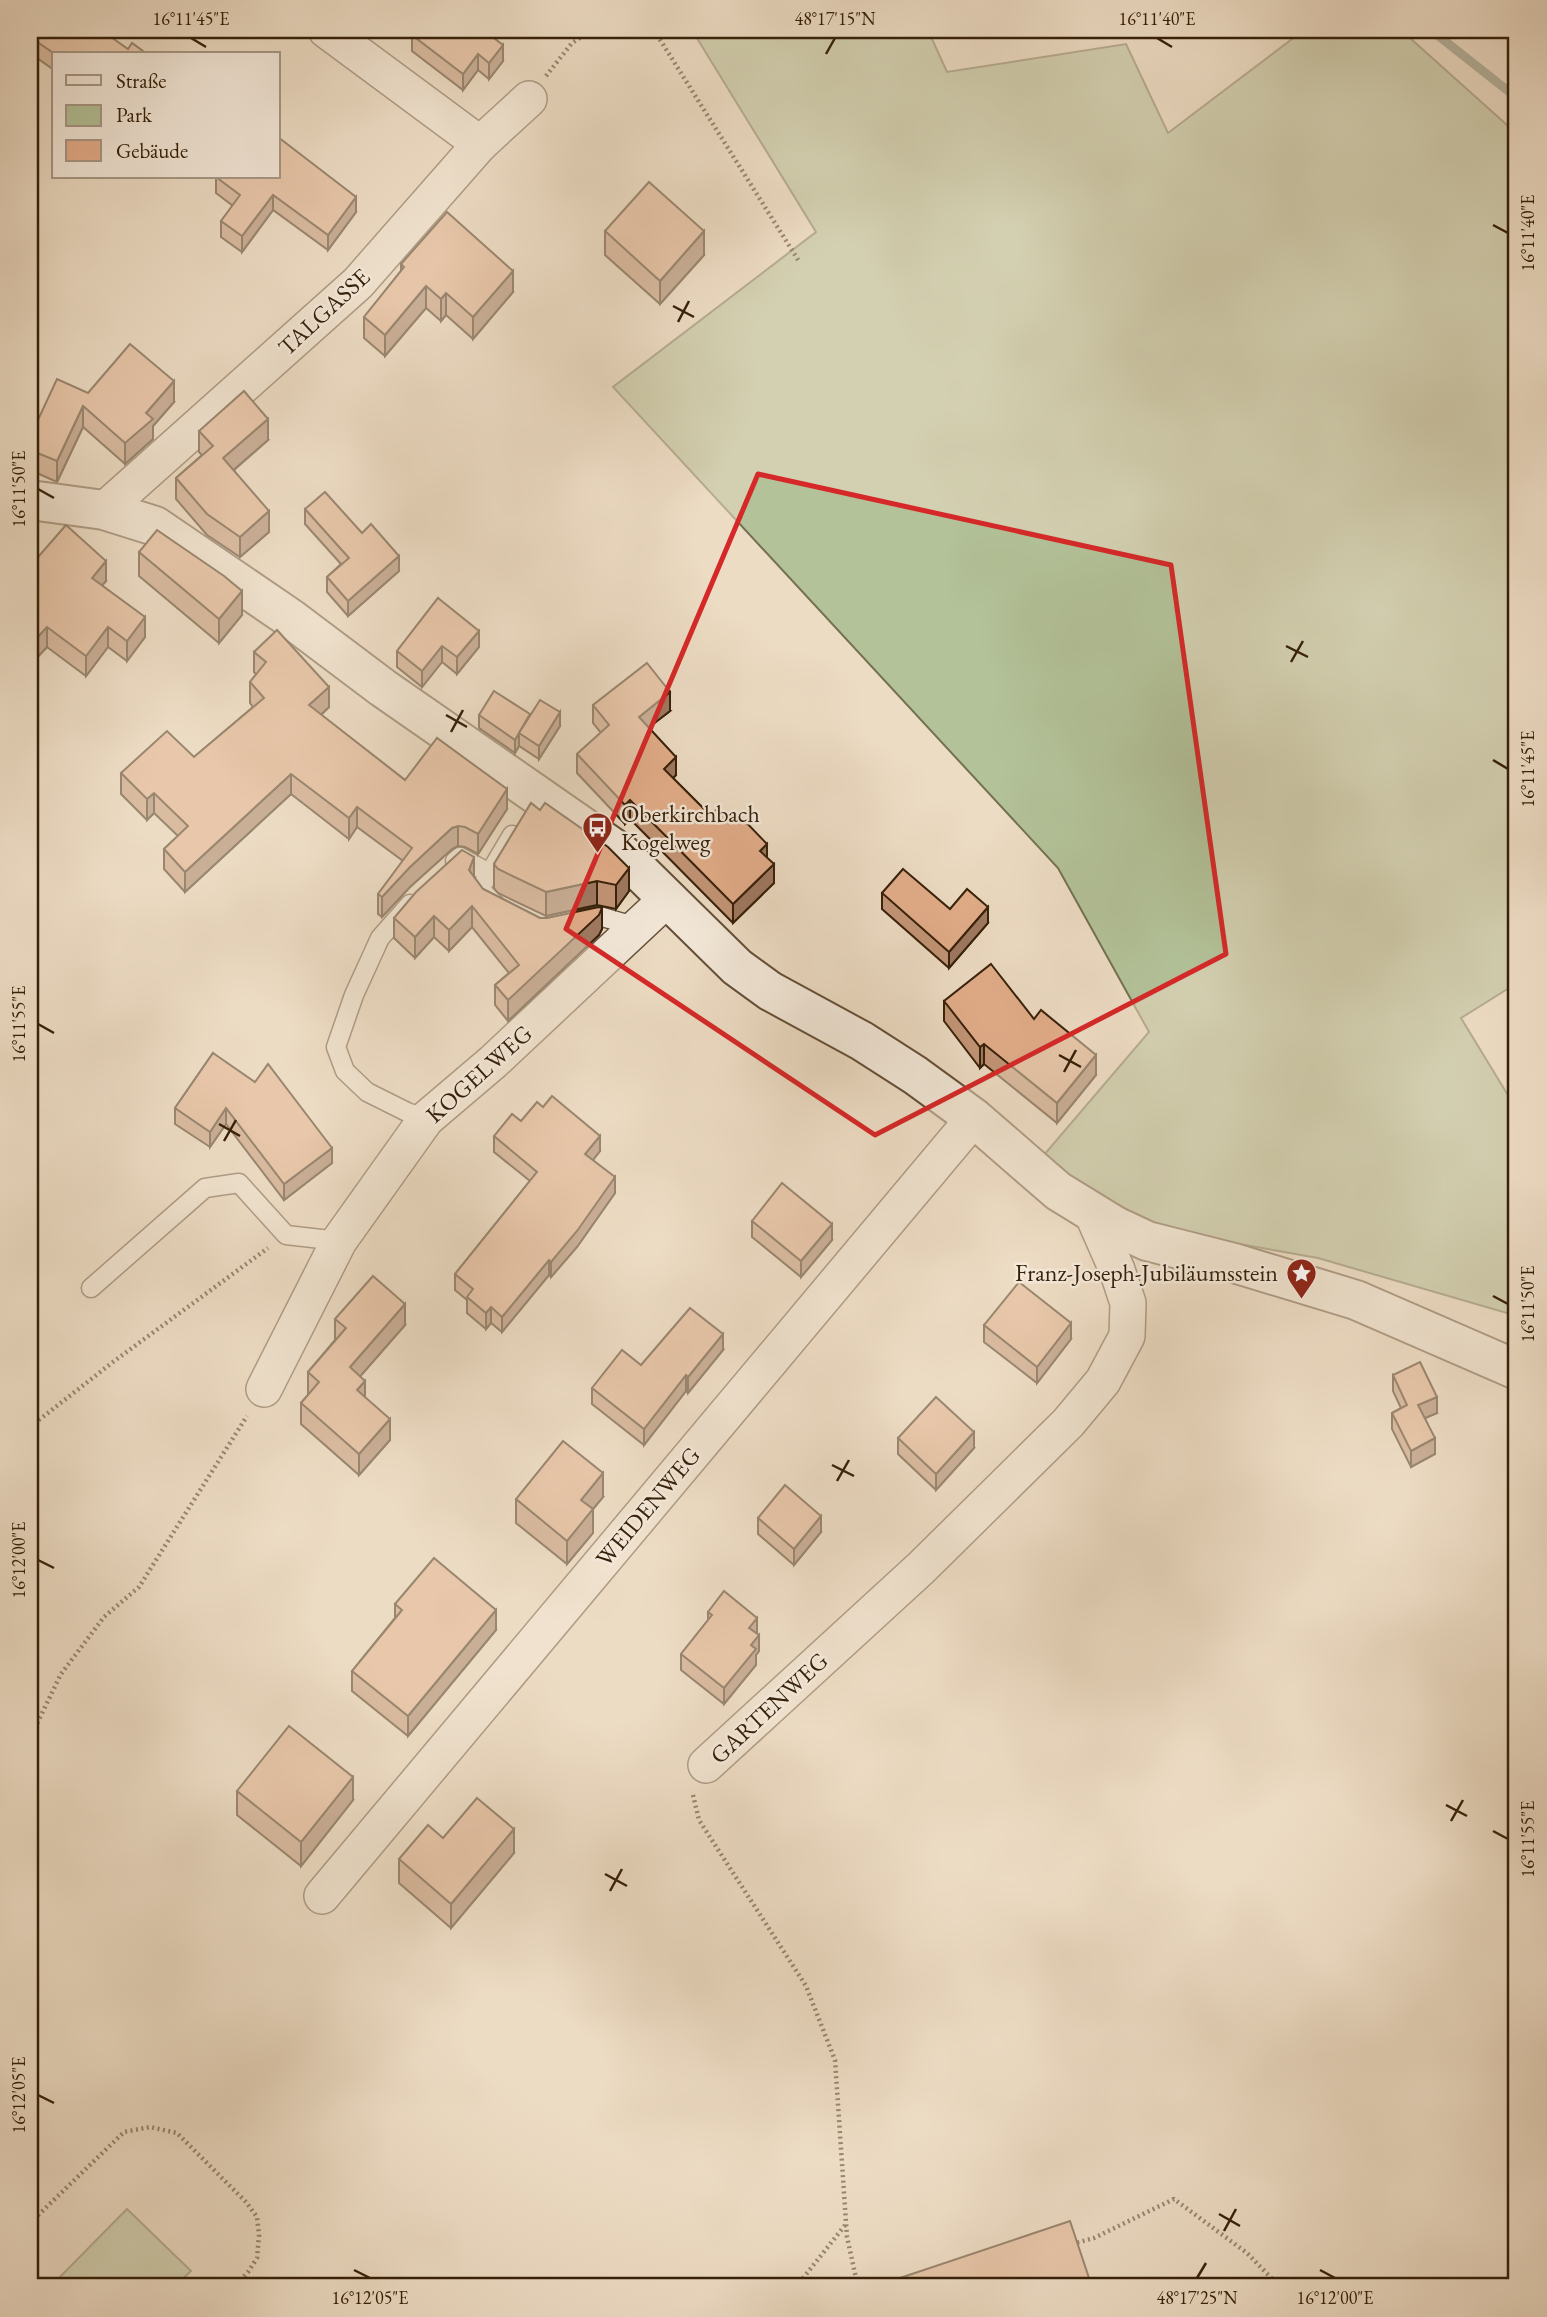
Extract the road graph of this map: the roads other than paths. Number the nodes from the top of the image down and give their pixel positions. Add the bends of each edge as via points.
1 (326, 30) edge
2 (529, 99) road end
3 (480, 144) junction
4 (30, 500) edge
5 (104, 510) junction
6 (531, 805) junction
7 (489, 873) junction
8 (440, 875) edge
9 (420, 892) edge
10 (668, 898) junction
11 (513, 913) edge
12 (559, 925) edge
13 (637, 927) junction
14 (974, 1118) junction
15 (426, 1119) junction
16 (1092, 1213) junction
17 (339, 1241) junction
18 (91, 1288) dead end
19 (1517, 1370) edge
20 (264, 1388) road end
21 (706, 1765) road end
22 (322, 1896) dead end

1 - 3 street
2 - 3 street, TALGASSE
3 - 5 street, TALGASSE via 358,283
4 - 5 street
5 - 6 street via 155,526 290,618
6 - 7 lane
6 - 10 street via 622,854
7 - 8 lane via 460,857
7 - 11 lane via 480,889 491,902
9 - 15 lane via 380,939 336,1047 345,1071 367,1092
10 - 13 street, KOGELWEG
10 - 14 street via 715,947 770,992 862,1041
12 - 13 lane via 599,916
13 - 15 street, KOGELWEG
14 - 16 street via 1058,1191
14 - 22 street, WEIDENWEG
15 - 17 street, KOGELWEG
16 - 19 street via 1147,1241 1356,1300
16 - 21 street, GARTENWEG via 1128,1303 1127,1336 1103,1381 1068,1423 921,1568
17 - 18 lane via 286,1235 239,1183 205,1188
17 - 20 street, KOGELWEG

